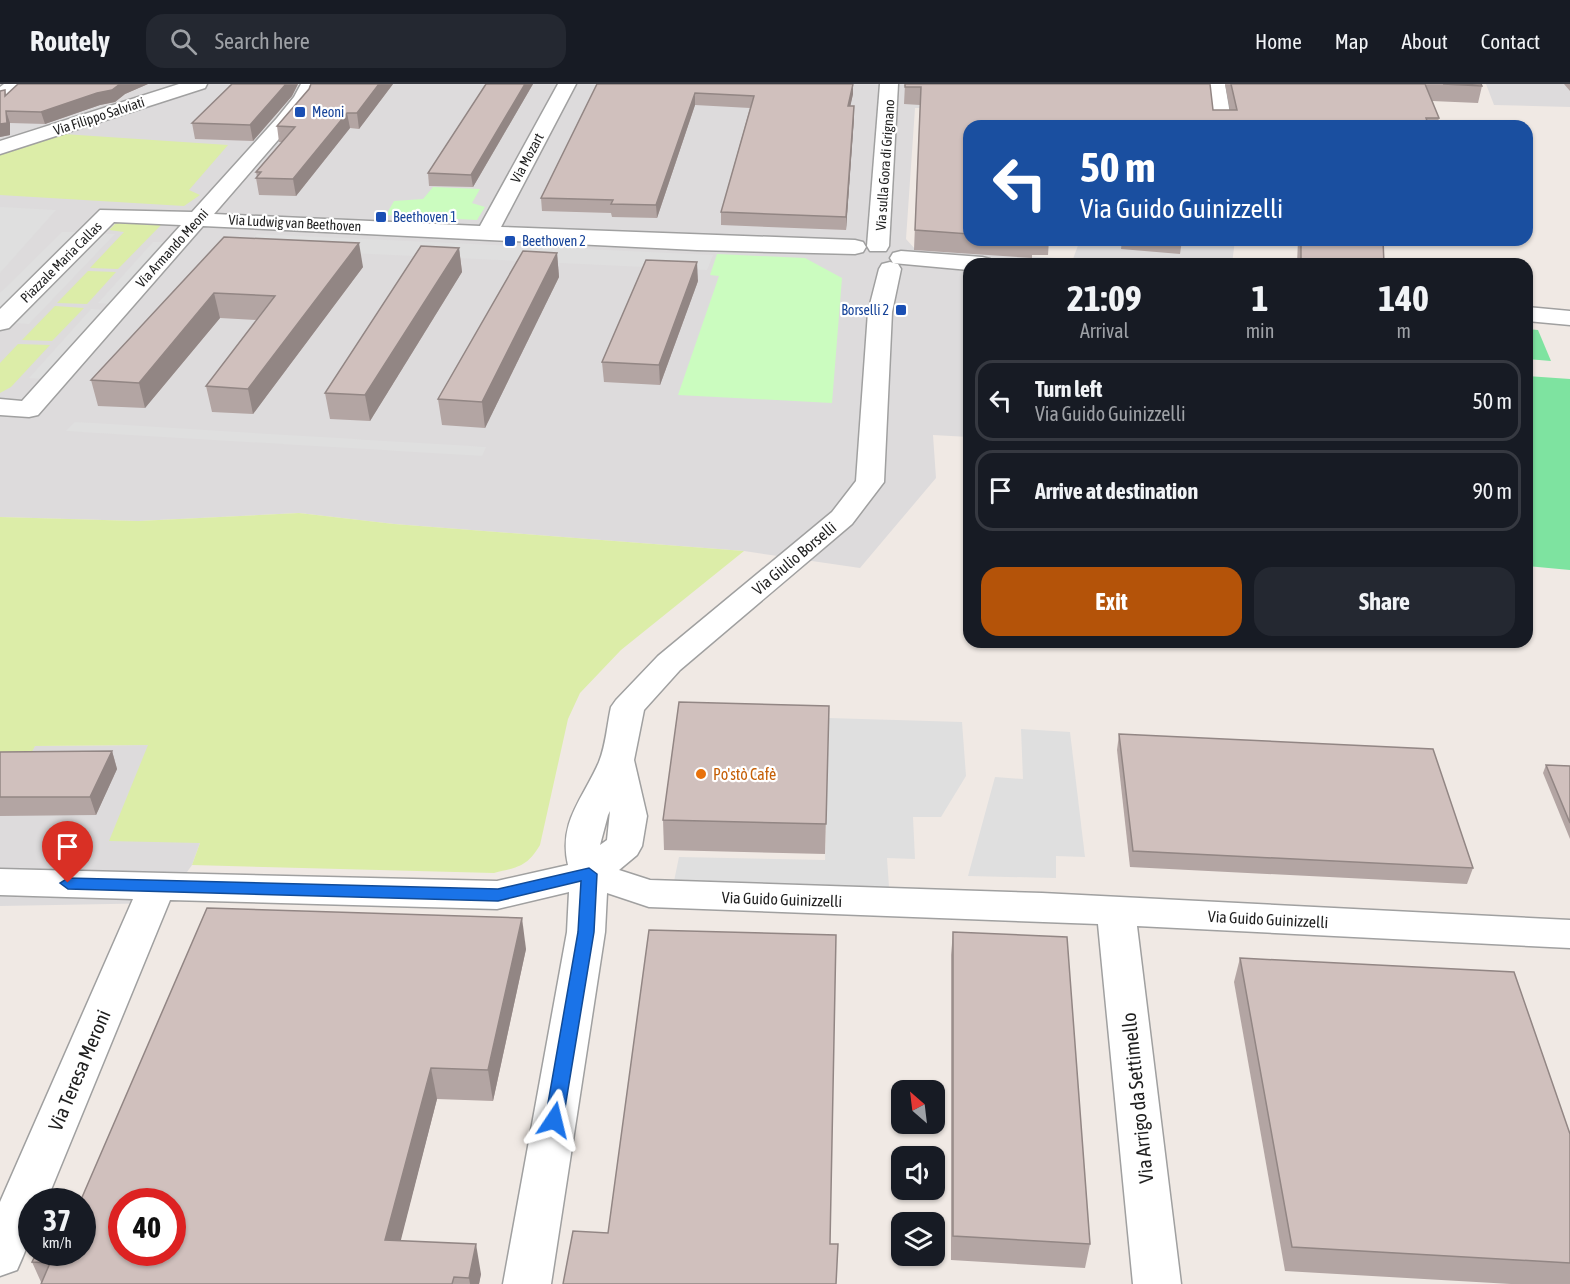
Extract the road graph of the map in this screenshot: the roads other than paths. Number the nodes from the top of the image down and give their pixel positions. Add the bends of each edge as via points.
1 (16, 84) edge
2 (198, 84) edge
3 (310, 84) edge
4 (567, 84) edge
5 (889, 84) edge
6 (1216, 84) edge
7 (0, 96) edge
8 (1221, 120) edge
9 (0, 148) edge
10 (200, 218) junction
11 (487, 232) junction
12 (878, 246) junction
13 (853, 261) junction
14 (896, 263) junction
15 (963, 264) edge
16 (880, 312) junction
17 (1533, 315) edge
18 (1570, 318) edge
19 (0, 323) edge
20 (0, 407) edge
21 (589, 874) junction
22 (0, 882) edge
23 (158, 884) junction
24 (1116, 911) junction
25 (1570, 934) edge
26 (0, 1256) edge
27 (527, 1284) edge
28 (1157, 1284) edge

1 - 7 street
2 - 9 street, Via Filippo Salviati
3 - 10 street, Via Armando Meoni via 303,99
4 - 11 street, Via Mozart
5 - 12 street, Via sulla Gora di Grignano
6 - 8 street
10 - 11 street, Via Ludwig van Beethoven
10 - 19 street, Piazzale Maria Callas via 108,215
10 - 20 street, Via Armando Meoni via 29,409
11 - 13 street, Via Ludwig van Beethoven via 715,244
12 - 13 street, Via sulla Gora di Grignano
12 - 14 street, Via sulla Gora di Grignano via 891,249
13 - 14 street, Via sulla Gora di Grignano
13 - 16 street, Via Giulio Borselli
14 - 15 street, Via sulla Gora di Grignano
14 - 16 street, Via Giulio Borselli
16 - 21 street, Via Giulio Borselli via 870,482 842,518 669,663 628,707 617,760 628,816 624,846
17 - 18 street
21 - 23 street via 498,895
21 - 24 street, Via Guido Guinizzelli via 649,893
21 - 27 street via 586,932
22 - 23 street
23 - 26 street, Via Teresa Meroni
24 - 25 street, Via Guido Guinizzelli
24 - 28 street, Via Arrigo da Settimello

